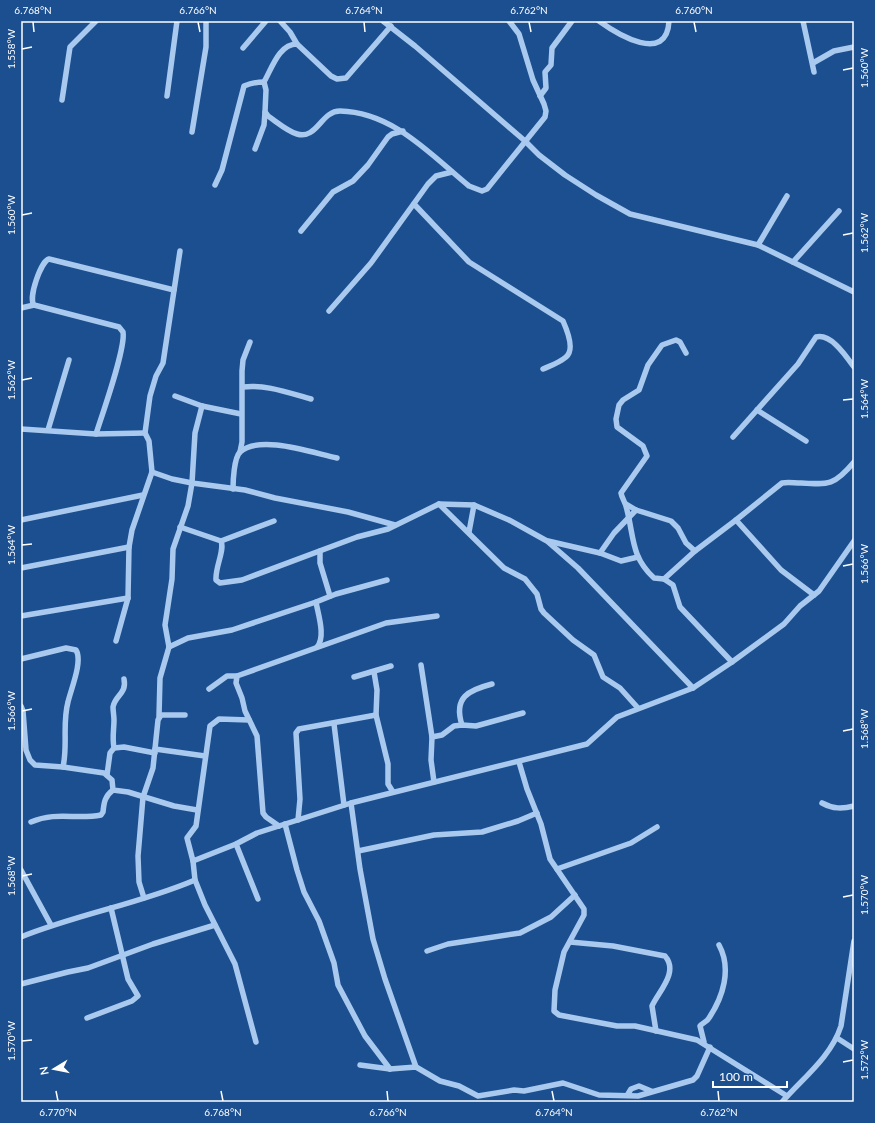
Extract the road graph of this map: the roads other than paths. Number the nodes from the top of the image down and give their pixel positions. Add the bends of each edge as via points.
1 (96, 21) edge
2 (176, 21) edge
3 (206, 21) edge
4 (266, 21) edge
5 (280, 21) edge
6 (383, 21) edge
7 (509, 21) edge
8 (572, 21) edge
9 (599, 21) edge
10 (669, 21) edge
11 (803, 21) edge
12 (391, 26) junction
13 (297, 44) junction
14 (854, 47) edge
15 (244, 48) dead end
16 (813, 63) junction
17 (814, 72) dead end
18 (264, 82) junction
19 (167, 96) dead end
20 (540, 96) junction
21 (62, 100) dead end
22 (265, 112) junction
23 (192, 132) dead end
24 (403, 132) junction
25 (525, 142) junction
26 (255, 149) dead end
27 (452, 172) junction
28 (215, 185) dead end
29 (787, 196) dead end
30 (414, 204) junction
31 (839, 211) dead end
32 (301, 231) dead end
33 (758, 245) junction
34 (180, 251) dead end
35 (793, 262) junction
36 (174, 290) junction
37 (854, 292) edge
38 (34, 305) junction
39 (21, 308) edge
40 (329, 311) dead end
41 (250, 342) dead end
42 (686, 353) dead end
43 (69, 360) dead end
44 (854, 367) edge
45 (543, 369) dead end
46 (243, 387) junction
47 (175, 396) dead end
48 (311, 399) dead end
49 (202, 406) junction
50 (757, 410) junction
51 (241, 414) junction
52 (21, 429) edge
53 (48, 430) junction
54 (145, 433) junction
55 (96, 434) junction
56 (733, 437) dead end
57 (806, 441) dead end
58 (240, 452) junction
59 (337, 458) dead end
60 (854, 462) edge
61 (152, 472) junction
62 (192, 483) junction
63 (233, 489) junction
64 (143, 495) junction
65 (439, 504) junction
66 (626, 504) junction
67 (474, 505) junction
68 (636, 510) junction
69 (629, 518) junction
70 (21, 520) edge
71 (736, 520) junction
72 (274, 521) dead end
73 (395, 525) junction
74 (180, 527) junction
75 (469, 532) junction
76 (221, 541) junction
77 (547, 541) junction
78 (854, 541) edge
79 (129, 547) junction
80 (320, 551) junction
81 (695, 551) junction
82 (600, 552) junction
83 (638, 557) junction
84 (21, 568) edge
85 (664, 579) junction
86 (387, 580) dead end
87 (814, 595) junction
88 (330, 596) junction
89 (128, 598) junction
90 (316, 602) junction
91 (21, 616) edge
92 (436, 616) dead end
93 (116, 641) dead end
94 (169, 647) junction
95 (315, 648) junction
96 (21, 659) edge
97 (732, 662) junction
98 (421, 665) dead end
99 (391, 666) dead end
100 (374, 672) junction
101 (237, 676) junction
102 (354, 677) dead end
103 (124, 679) dead end
104 (492, 684) dead end
105 (693, 688) junction
106 (209, 689) dead end
107 (21, 706) edge
108 (638, 708) junction
109 (522, 713) dead end
110 (185, 715) dead end
111 (376, 715) junction
112 (159, 716) junction
113 (249, 720) junction
114 (334, 724) junction
115 (462, 725) junction
116 (432, 737) junction
117 (114, 748) junction
118 (155, 751) junction
119 (205, 756) junction
120 (519, 762) junction
121 (63, 767) junction
122 (107, 775) junction
123 (434, 782) junction
124 (113, 790) junction
125 (393, 792) junction
126 (143, 797) junction
127 (351, 803) junction
128 (822, 803) dead end
129 (344, 805) junction
130 (854, 806) edge
131 (197, 810) junction
132 (537, 813) junction
133 (298, 820) junction
134 (31, 822) dead end
135 (285, 824) junction
136 (279, 826) junction
137 (657, 827) dead end
138 (236, 844) junction
139 (358, 851) junction
140 (193, 861) junction
141 (557, 869) junction
142 (21, 870) edge
143 (195, 880) junction
144 (575, 895) junction
145 (144, 898) junction
146 (258, 899) dead end
147 (111, 908) junction
148 (51, 925) junction
149 (215, 925) junction
150 (21, 937) edge
151 (854, 941) edge
152 (570, 942) junction
153 (719, 945) dead end
154 (426, 951) dead end
155 (124, 954) junction
156 (21, 984) edge
157 (87, 1018) dead end
158 (656, 1031) junction
159 (837, 1038) junction
160 (256, 1042) dead end
161 (704, 1042) junction
162 (710, 1047) junction
163 (854, 1049) edge
164 (360, 1065) dead end
165 (416, 1067) junction
166 (390, 1069) junction
167 (651, 1091) junction
168 (628, 1094) junction
169 (787, 1096) junction
170 (782, 1102) edge

1 - 21 street via 70,47
2 - 19 street
3 - 23 street via 206,47
4 - 15 street
5 - 13 street
6 - 12 street
7 - 20 street via 519,34
8 - 20 street via 552,48 551,65 544,74 546,88
9 - 10 street via 617,33 646,44 655,43 663,38 667,34
11 - 16 street
12 - 13 street via 346,78 337,79 331,76
12 - 25 street
13 - 18 street via 286,46
14 - 16 street via 834,51
16 - 17 street
18 - 22 street
18 - 28 street via 244,86 222,170
20 - 25 street via 546,111 545,117
22 - 24 street via 297,134 312,132 330,113 338,111 368,116
22 - 26 street via 264,124
24 - 27 street
24 - 32 street via 388,137 353,181 333,192
25 - 27 street via 482,192 469,186
25 - 33 street via 565,175 630,214
27 - 30 street via 436,176
29 - 33 street
30 - 40 street via 371,263
30 - 45 street via 469,262 563,321 568,335 569,352 564,358
31 - 35 street
33 - 35 street
34 - 36 street
35 - 37 street
36 - 38 street via 49,259 44,263 32,292
36 - 54 street via 163,363 150,396
38 - 39 street
38 - 55 street via 118,328 123,332 124,338
41 - 46 street via 243,360
42 - 66 street via 676,340 662,345 648,365 639,390 623,400 619,406 616,427 644,446 647,456 621,493
43 - 53 street
44 - 50 street via 842,351 827,338 816,337 798,364
46 - 48 street via 268,388
46 - 51 street
47 - 49 street
49 - 51 street
49 - 62 street via 195,433
50 - 56 street
50 - 57 street
51 - 58 street
52 - 53 street
53 - 55 street
54 - 55 street
54 - 61 street via 149,441
58 - 59 street via 264,444 288,446
58 - 63 street via 232,478
60 - 71 street via 843,476 830,483 782,484
61 - 62 street via 172,480
61 - 64 street
62 - 63 street
62 - 74 street
63 - 73 street via 348,512
64 - 70 street
64 - 79 street via 133,524
65 - 67 street
65 - 73 street
65 - 75 street
66 - 68 street
66 - 69 street
67 - 75 street
67 - 77 street via 509,520
68 - 69 street
68 - 81 street via 671,521 686,543
69 - 82 street
69 - 83 street via 633,546
71 - 81 street
71 - 87 street via 781,570
72 - 76 street
73 - 80 street
74 - 76 street
74 - 94 street via 173,549 172,579 165,625
75 - 108 street via 504,568 525,579 537,594 544,613 573,640 594,655 603,677 620,688
76 - 80 street via 223,546 215,571 216,580 220,583 242,580
77 - 82 street
77 - 105 street via 578,568
78 - 87 street
79 - 84 street
79 - 89 street
80 - 88 street via 320,563
81 - 85 street
82 - 83 street via 621,562
83 - 85 street via 654,578
85 - 97 street via 675,588 680,607
86 - 88 street
87 - 97 street via 784,624
88 - 90 street
89 - 91 street
89 - 93 street
90 - 94 street via 232,630 188,638
90 - 95 street via 321,642
92 - 95 street via 386,623
94 - 112 street via 160,678
95 - 101 street
96 - 121 street via 66,648 76,650 79,654 65,714 66,752
97 - 105 street
98 - 116 street
99 - 100 street
100 - 102 street
100 - 111 street via 378,690
101 - 106 street via 227,676
101 - 113 street via 236,683
103 - 117 street via 124,690 113,707
104 - 115 street via 471,690 462,699 459,718
105 - 108 street
107 - 121 street via 26,750 30,760 35,765
108 - 120 street via 610,721 593,741 587,744
109 - 115 street via 476,726
110 - 112 street
111 - 114 street
111 - 125 street via 385,750 388,784
112 - 118 street
113 - 119 street via 219,719 214,722 210,726
113 - 136 street via 257,736 263,813
114 - 129 street
114 - 133 street via 299,729 296,732 300,799
115 - 116 street via 454,726 442,736
116 - 123 street via 431,760
117 - 118 street
117 - 122 street via 110,753
118 - 119 street
118 - 126 street via 150,782
119 - 131 street
120 - 123 street
120 - 132 street
121 - 122 street
122 - 124 street via 112,780
123 - 125 street
124 - 126 street
124 - 134 street via 104,800 101,815 58,815 42,817
125 - 127 street
126 - 131 street
126 - 145 street via 138,869
127 - 129 street
127 - 139 street
128 - 130 street via 842,809
129 - 133 street
131 - 140 street via 196,826 187,838
132 - 139 street via 518,822 482,832 434,835
132 - 141 street via 546,850
133 - 135 street
135 - 136 street
135 - 166 street via 297,870 334,963 338,985 365,1036
136 - 138 street via 257,833
137 - 141 street via 631,843
138 - 140 street
138 - 146 street
139 - 165 street via 373,939
140 - 143 street
141 - 144 street
142 - 148 street
143 - 145 street via 173,890
143 - 149 street
144 - 152 street via 584,909 584,915
144 - 154 street via 551,917 520,933 448,944
145 - 147 street
147 - 148 street
147 - 155 street
148 - 150 street
149 - 155 street
149 - 160 street via 235,964
151 - 159 street
152 - 158 street via 564,952 555,990 553,1008 557,1014
152 - 158 street via 613,946 665,956 669,964 668,977 652,1006
153 - 161 street via 725,961 724,985 709,1019 700,1026
155 - 156 street via 81,970
155 - 157 street via 131,986 138,996 132,1001
158 - 161 street
159 - 163 street
159 - 169 street
161 - 162 street
162 - 167 street via 694,1080
162 - 169 street
164 - 166 street
165 - 166 street
165 - 168 street via 440,1081 459,1086 478,1096 514,1090 524,1091 563,1083 599,1095
167 - 168 street via 638,1096
167 - 168 street via 639,1086 631,1089
169 - 170 street

